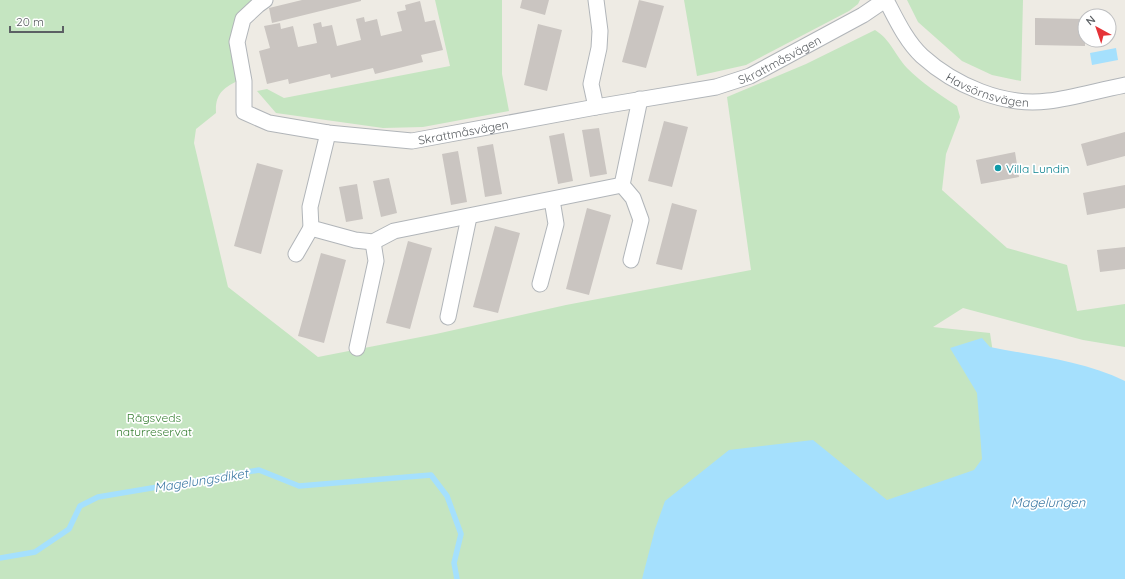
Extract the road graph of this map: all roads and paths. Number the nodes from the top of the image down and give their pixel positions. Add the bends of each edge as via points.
1 (264, 0) edge
2 (596, 0) edge
3 (885, 0) edge
4 (1125, 85) edge
5 (640, 100) junction
6 (596, 107) junction
7 (328, 133) junction
8 (622, 185) junction
9 (552, 200) junction
10 (469, 217) junction
11 (311, 228) junction
12 (373, 242) junction
13 (296, 254) dead end
14 (631, 260) dead end
15 (540, 284) dead end
16 (448, 317) dead end
17 (357, 348) dead end

1 - 7 street, Skrattmåsvägen via 243,19 237,42 244,81 244,112 269,123
2 - 6 street via 600,31 599,48 591,84
3 - 4 street, Havsörnsvägen via 921,55 940,70 984,92 1023,101 1047,101
3 - 5 street, Skrattmåsvägen via 863,15 750,76 716,88
5 - 6 street, Skrattmåsvägen
5 - 8 street
6 - 7 street, Skrattmåsvägen via 412,141
7 - 11 street via 310,207
8 - 9 street
8 - 14 street via 633,198 641,220
9 - 10 street
9 - 15 street via 556,224
10 - 12 street via 394,231
10 - 16 street
11 - 12 street via 355,240
11 - 13 street
12 - 17 street via 376,261

